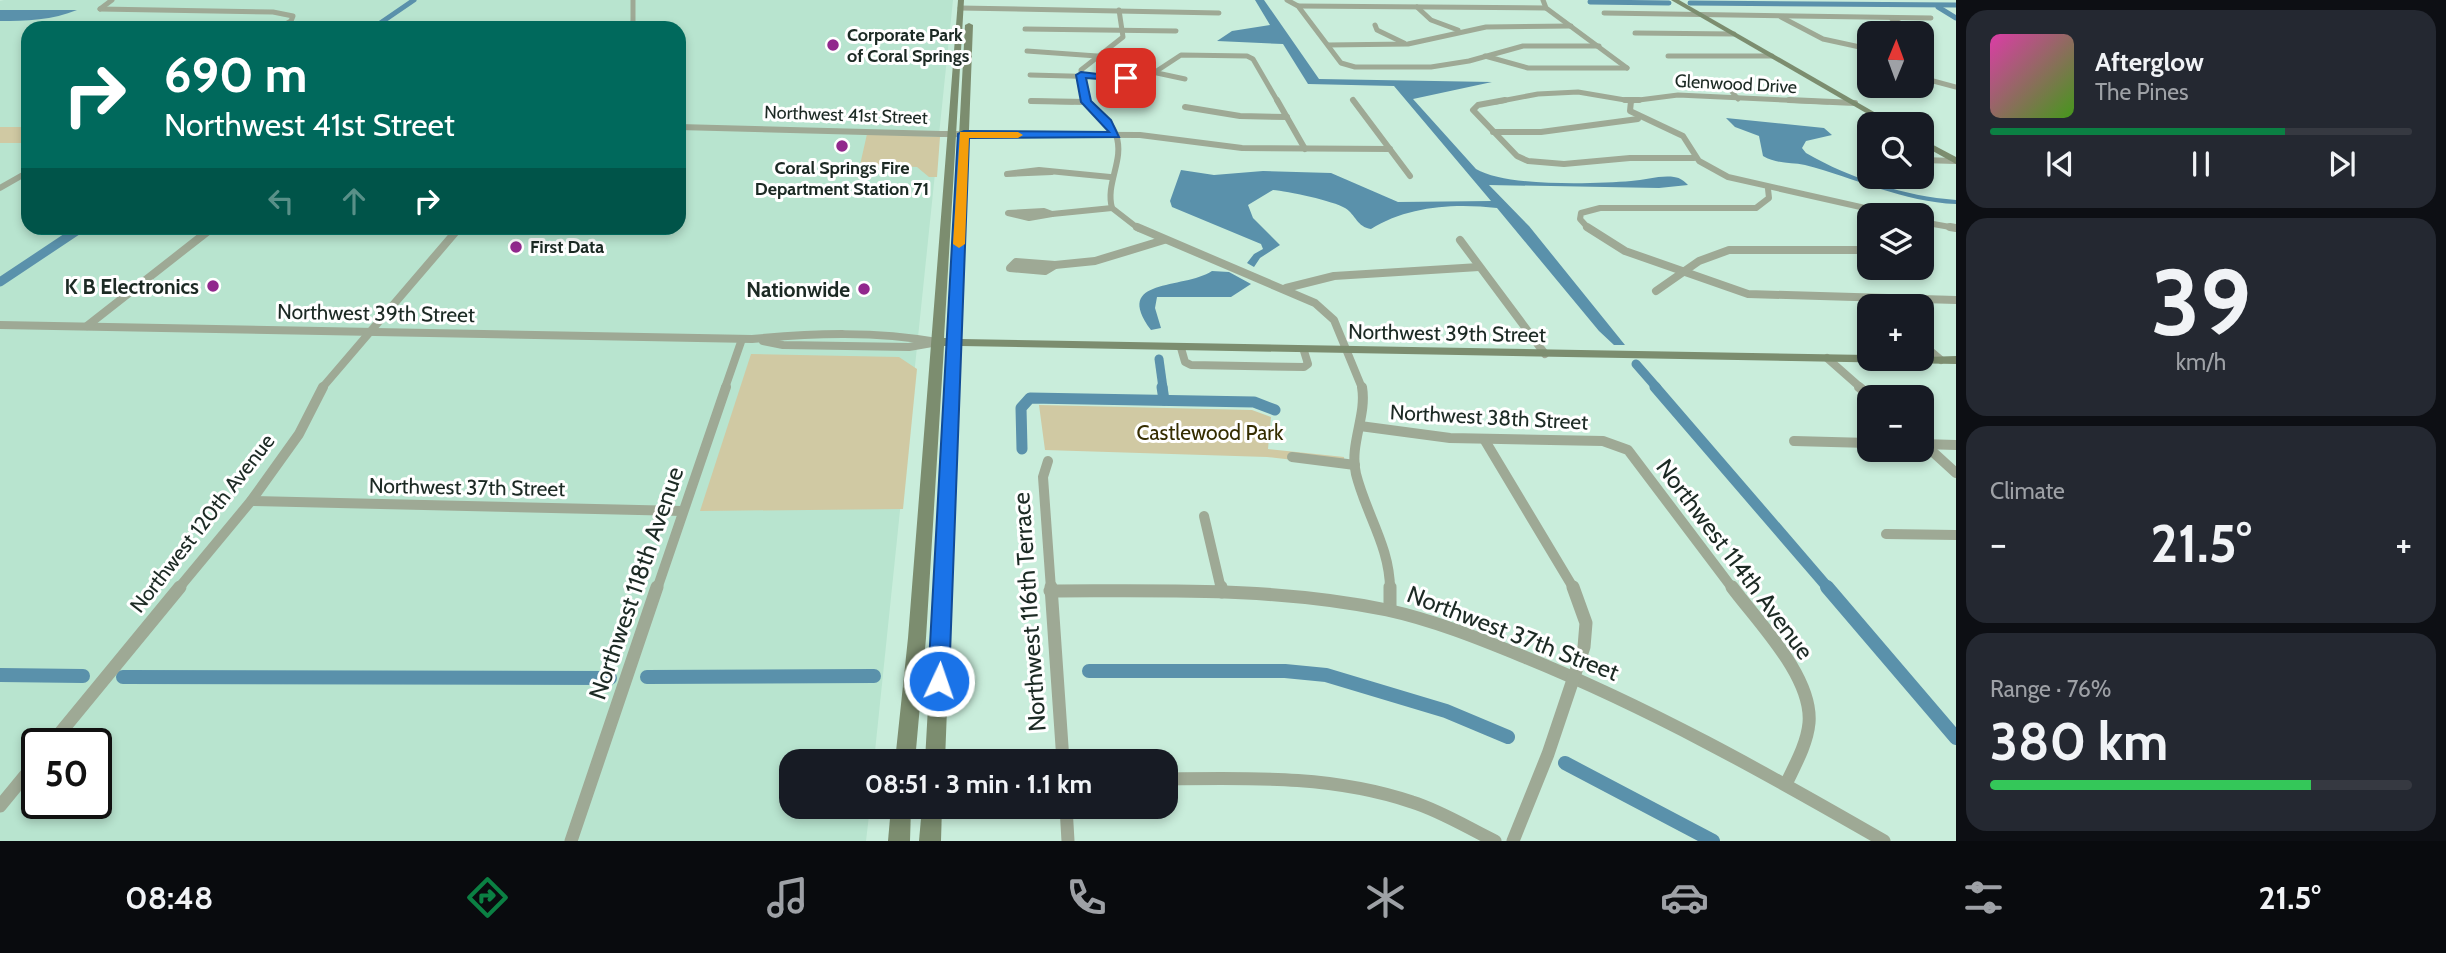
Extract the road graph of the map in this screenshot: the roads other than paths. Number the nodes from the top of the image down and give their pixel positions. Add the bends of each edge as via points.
1 (112, 0) edge
2 (633, 0) edge
3 (1287, 0) edge
4 (1543, 0) edge
5 (1674, 0) edge
6 (965, 4) edge
7 (1298, 6) junction
8 (1417, 7) junction
9 (1546, 8) junction
10 (1119, 9) junction
11 (1219, 13) dead end
12 (1604, 13) dead end
13 (1699, 14) junction
14 (1780, 16) junction
15 (1889, 17) junction
16 (1931, 18) dead end
17 (291, 21) edge
18 (633, 21) edge
19 (1898, 21) edge
20 (1375, 25) dead end
21 (1571, 26) junction
22 (1025, 29) dead end
23 (1122, 30) junction
24 (1176, 31) dead end
25 (1460, 31) junction
26 (1635, 33) dead end
27 (1734, 34) junction
28 (1408, 44) junction
29 (1328, 45) junction
30 (1599, 46) junction
31 (1857, 46) edge
32 (1027, 51) dead end
33 (1668, 55) dead end
34 (1097, 56) junction
35 (1485, 56) junction
36 (1772, 56) junction
37 (1157, 73) junction
38 (1030, 75) dead end
39 (1081, 75) junction
40 (1185, 79) dead end
41 (1934, 81) edge
42 (1731, 82) dead end
43 (1956, 87) edge
44 (1738, 99) junction
45 (1353, 100) dead end
46 (1031, 101) dead end
47 (1631, 101) junction
48 (1086, 102) junction
49 (1855, 103) junction
50 (1185, 107) dead end
51 (1870, 112) edge
52 (1287, 117) junction
53 (1638, 119) junction
54 (686, 127) edge
55 (1493, 132) junction
56 (958, 134) junction
57 (1116, 135) junction
58 (1305, 149) junction
59 (1390, 149) junction
60 (1934, 149) edge
61 (1694, 158) junction
62 (1934, 160) edge
63 (1955, 161) edge
64 (1052, 172) junction
65 (21, 176) edge
66 (1410, 176) dead end
67 (1110, 177) junction
68 (0, 188) edge
69 (1768, 189) junction
70 (1857, 205) edge
71 (1112, 208) junction
72 (1052, 214) junction
73 (1934, 224) edge
74 (1956, 228) edge
75 (203, 235) edge
76 (453, 235) edge
77 (1164, 240) junction
78 (1460, 240) dead end
79 (1857, 250) edge
80 (1055, 265) dead end
81 (1479, 267) junction
82 (1682, 272) junction
83 (1286, 288) junction
84 (1656, 291) dead end
85 (1857, 299) edge
86 (1934, 300) edge
87 (1956, 300) edge
88 (0, 325) edge
89 (87, 327) junction
90 (368, 332) junction
91 (747, 339) junction
92 (937, 342) junction
93 (954, 343) junction
94 (1349, 352) junction
95 (1545, 354) junction
96 (1934, 354) edge
97 (1827, 358) junction
98 (1941, 360) junction
99 (1956, 360) edge
100 (1857, 385) edge
101 (1360, 426) junction
102 (1484, 439) junction
103 (1794, 442) dead end
104 (1857, 443) edge
105 (1617, 444) joint
106 (1934, 444) edge
107 (1956, 445) edge
108 (1934, 454) edge
109 (1292, 457) dead end
110 (1048, 461) dead end
111 (1355, 465) junction
112 (1956, 473) edge
113 (251, 501) junction
114 (682, 511) junction
115 (1204, 516) dead end
116 (924, 521) junction
117 (1886, 534) dead end
118 (1956, 535) edge
119 (945, 549) junction
120 (1050, 591) junction
121 (1222, 592) junction
122 (1390, 610) junction
123 (1573, 677) junction
124 (64, 728) edge
125 (906, 749) edge
126 (935, 749) edge
127 (1062, 749) edge
128 (1178, 779) edge
129 (21, 780) edge
130 (1786, 784) junction
131 (0, 806) edge
132 (900, 819) edge
133 (931, 819) edge
134 (1067, 819) edge
135 (570, 841) edge
136 (899, 841) edge
137 (930, 841) edge
138 (1068, 841) edge
139 (1495, 841) edge
140 (1513, 841) edge
141 (1884, 841) edge

1 - 17 street via 100,9 281,13 293,16
2 - 18 street
3 - 7 street
4 - 9 street
5 - 13 main road
6 - 10 street
6 - 56 main road
7 - 8 street
7 - 29 street
8 - 9 street
8 - 25 street via 1431,20
9 - 21 street
10 - 11 street
10 - 23 street
12 - 13 street
13 - 14 street
13 - 27 main road
14 - 15 street
14 - 31 street via 1823,39
15 - 16 street
15 - 19 street
20 - 28 street
21 - 25 street via 1503,25
21 - 30 street
22 - 23 street
23 - 24 street
23 - 34 street via 1119,43
25 - 28 street
26 - 27 street
27 - 36 main road
28 - 29 street
29 - 35 street via 1346,65 1431,67
30 - 35 street via 1523,46
30 - 35 street via 1627,68 1528,68
32 - 34 street
33 - 36 street
34 - 39 street
36 - 49 main road
37 - 39 street via 1146,78
37 - 40 street
37 - 52 street via 1188,54 1247,56
38 - 39 street
39 - 48 street
41 - 43 street
42 - 44 street via 1729,88
44 - 47 street, Glenwood Drive via 1678,95
44 - 49 street, Glenwood Drive
45 - 59 street
46 - 48 street
47 - 53 street via 1630,111
47 - 55 street, Glenwood Drive via 1558,93 1474,107
48 - 57 street
49 - 51 main road
50 - 52 street via 1239,116
52 - 58 street
53 - 55 street via 1541,132
53 - 61 street via 1687,139
54 - 56 street, Northwest 41st Street
55 - 61 street via 1528,161 1564,164
56 - 57 street, Northwest 41st Street
56 - 92 main road
56 - 93 main road
57 - 58 street, Northwest 41st Street via 1242,148
57 - 67 street via 1119,154
58 - 59 street, Northwest 41st Street
59 - 66 street
60 - 63 main road
61 - 69 street via 1733,179
62 - 63 street
64 - 64 street via 1014,169 1007,174 1043,175
64 - 67 street
65 - 68 street
67 - 71 street via 1107,197
69 - 70 street
69 - 82 street via 1764,204 1748,209 1600,208 1581,213 1586,226 1606,242
71 - 72 street
71 - 77 street via 1141,230
72 - 72 street via 1044,211 1008,213 1045,218
73 - 74 street
75 - 89 street
76 - 90 street, Northwest 120th Avenue
77 - 80 street via 1138,251
77 - 83 street
78 - 81 street
79 - 82 street via 1729,250 1702,257
81 - 83 street via 1424,266 1329,275
81 - 95 street
82 - 84 street
82 - 85 street via 1748,294
83 - 94 street via 1315,303 1334,320
86 - 87 street
88 - 89 street, Northwest 39th Street
89 - 90 street, Northwest 39th Street
90 - 91 street, Northwest 39th Street
90 - 113 street, Northwest 120th Avenue via 325,383 299,434
91 - 92 street, Northwest 39th Street via 783,345 884,347
91 - 114 street, Northwest 118th Avenue
92 - 93 main road, Northwest 39th Street
92 - 116 main road
93 - 94 main road, Northwest 39th Street
93 - 119 main road
94 - 95 main road, Northwest 39th Street
94 - 101 street via 1364,397
95 - 97 main road, Northwest 39th Street
96 - 98 street
97 - 98 main road, Northwest 39th Street
97 - 100 street
98 - 99 main road, Northwest 39th Street
101 - 102 street, Northwest 38th Street via 1394,434
101 - 111 street
102 - 105 street, Northwest 38th Street
102 - 123 street via 1576,592 1586,623 1584,647
103 - 104 street
105 - 130 street, Northwest 114th Avenue via 1628,450 1804,687 1809,735
106 - 107 street
108 - 112 street
109 - 111 street
110 - 120 street, Northwest 116th Terrace via 1043,477
111 - 122 street via 1390,566
113 - 114 street, Northwest 37th Street
113 - 124 street, Northwest 120th Avenue
114 - 135 street, Northwest 118th Avenue
115 - 121 street
116 - 119 main road
116 - 125 main road
117 - 118 street
119 - 126 main road
120 - 121 street, Northwest 37th Street
120 - 127 street, Northwest 116th Terrace
121 - 122 street, Northwest 37th Street via 1284,594
122 - 123 street, Northwest 37th Street
123 - 130 street, Northwest 37th Street
123 - 140 street
128 - 139 street via 1291,777 1340,783 1414,802
129 - 131 street
130 - 141 street, Northwest 37th Street
132 - 136 main road
133 - 137 main road
134 - 138 street

